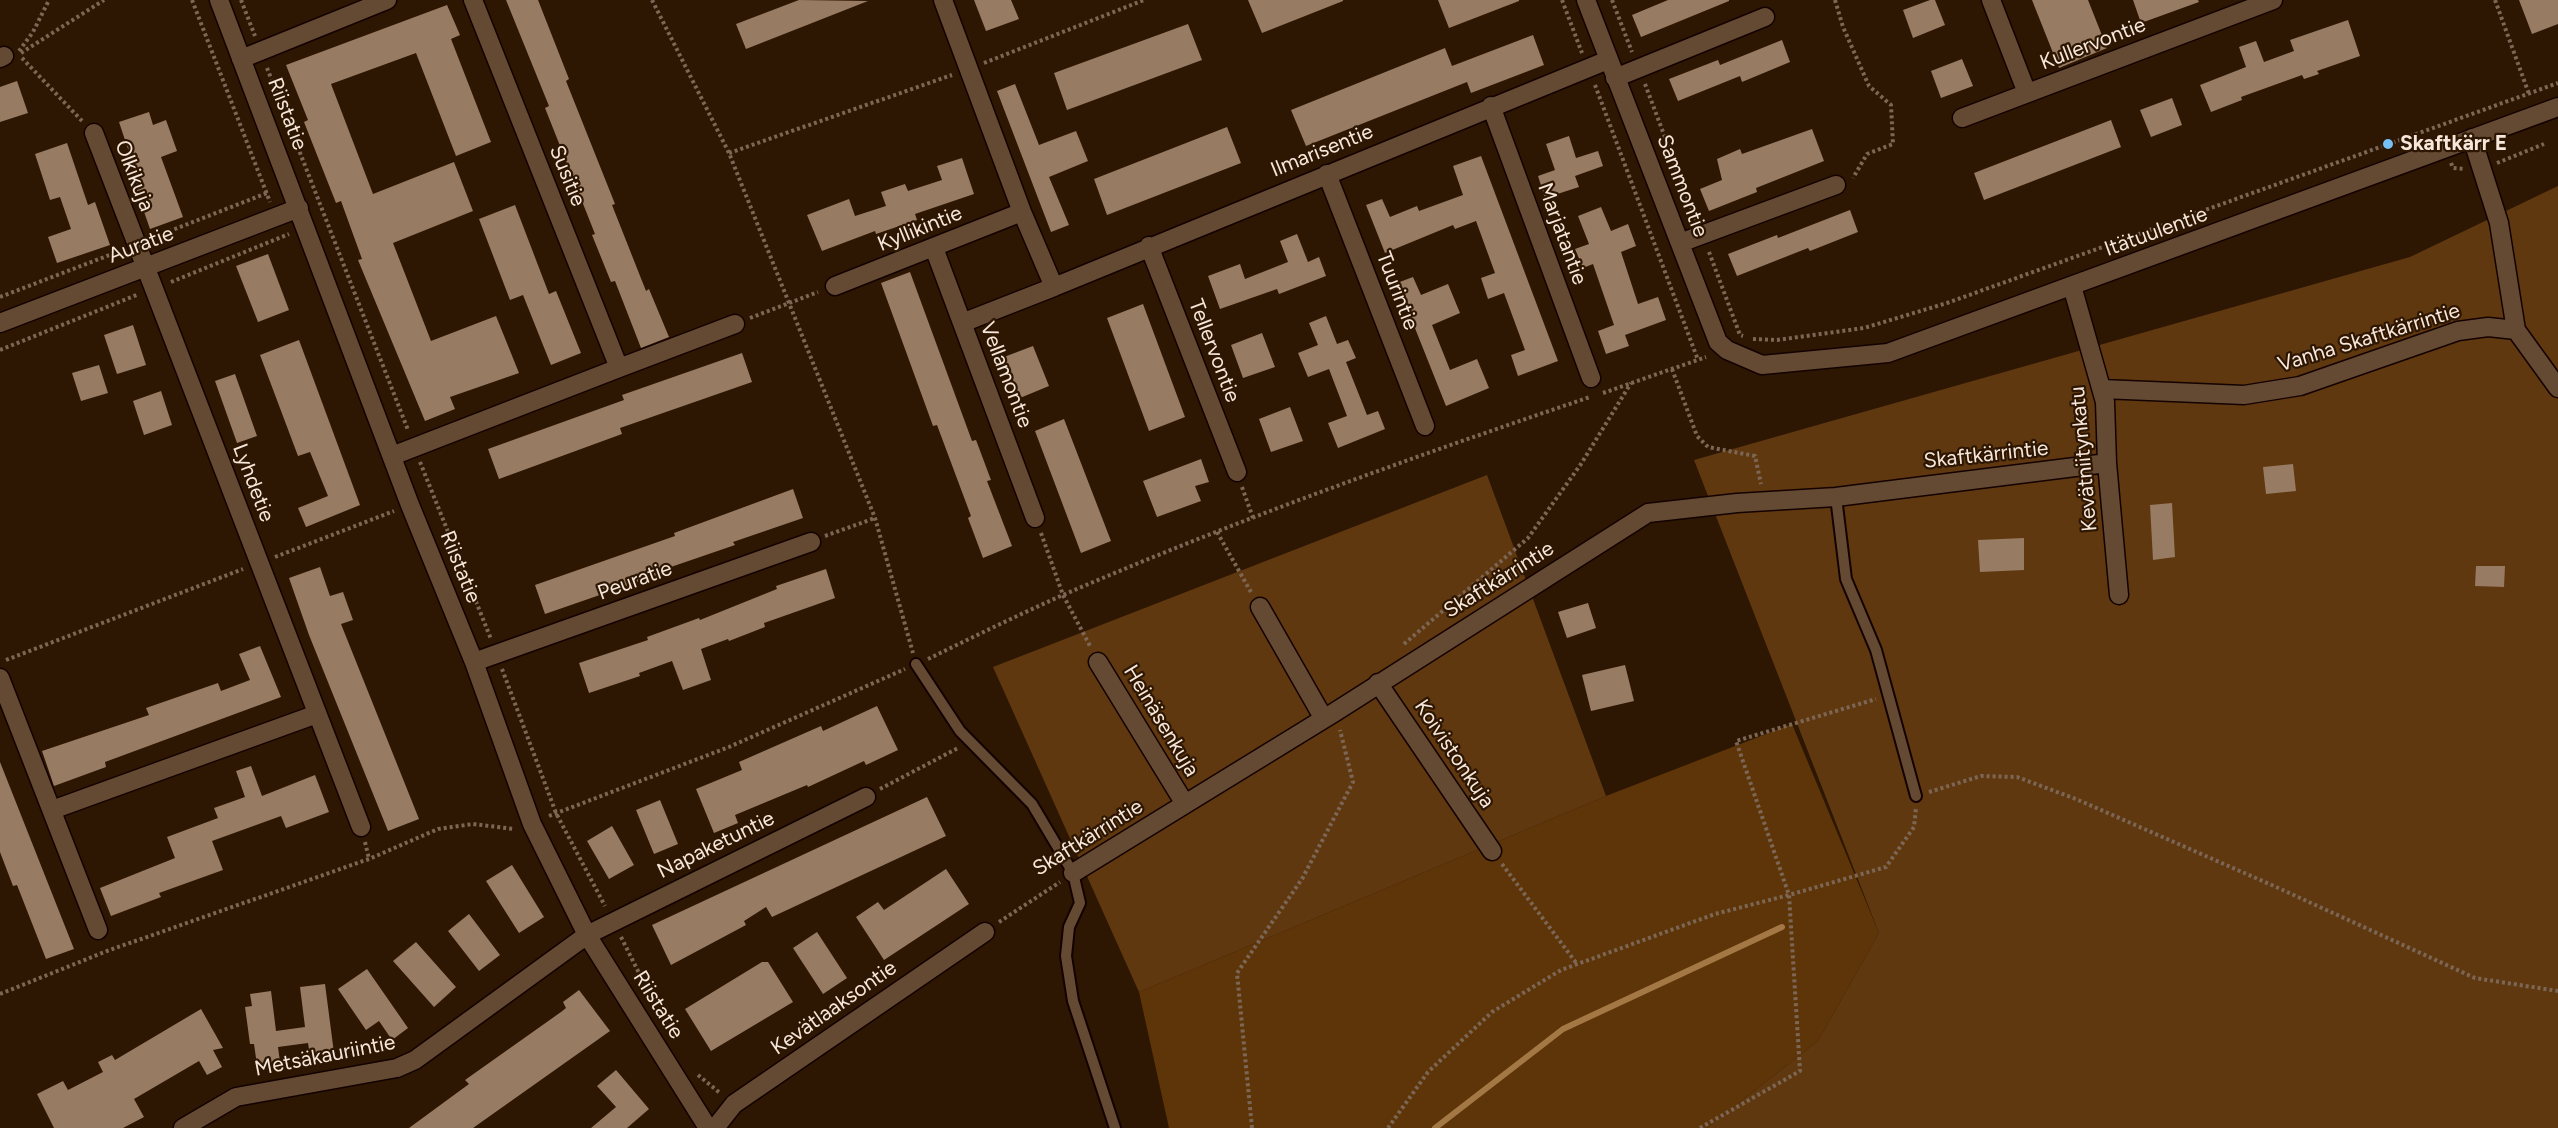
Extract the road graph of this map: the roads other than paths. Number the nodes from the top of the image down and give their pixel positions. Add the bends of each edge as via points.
1 (219, 0) edge
2 (387, 0) edge
3 (473, 0) edge
4 (943, 0) edge
5 (1586, 0) edge
6 (1991, 0) edge
7 (2273, 0) edge
8 (2241, 6) edge
9 (1765, 17) dead end
10 (241, 59) junction
11 (1608, 60) junction
12 (1615, 78) junction
13 (2027, 93) junction
14 (1491, 106) junction
15 (2558, 108) edge
16 (1962, 118) dead end
17 (94, 133) road end
18 (2472, 138) junction
19 (1327, 174) junction
20 (1836, 184) road end
21 (299, 208) junction
22 (1022, 212) junction
23 (1680, 243) junction
24 (1149, 246) junction
25 (934, 248) junction
26 (146, 268) junction
27 (835, 286) road end
28 (2072, 286) junction
29 (1054, 287) junction
30 (0, 323) edge
31 (962, 323) junction
32 (735, 324) road end
33 (2516, 330) junction
34 (1762, 365) joint
35 (619, 368) junction
36 (1591, 378) dead end
37 (2558, 388) edge
38 (2102, 389) junction
39 (1425, 426) dead end
40 (392, 456) junction
41 (2107, 463) junction
42 (1237, 472) road end
43 (1836, 497) junction
44 (1035, 518) road end
45 (810, 542) road end
46 (2119, 596) dead end
47 (1260, 607) road end
48 (474, 662) junction
49 (1098, 662) road end
50 (916, 664) road end
51 (0, 678) edge
52 (1378, 683) junction
53 (318, 714) junction
54 (1330, 715) junction
55 (1916, 796) road end
56 (866, 797) road end
57 (1185, 804) junction
58 (52, 810) junction
59 (361, 827) dead end
60 (1492, 851) road end
61 (1073, 873) junction
62 (98, 930) dead end
63 (985, 932) road end
64 (587, 935) junction
65 (183, 1128) edge
66 (708, 1128) edge
67 (715, 1128) edge
68 (1116, 1128) edge

1 - 10 street, Riistatie
2 - 10 street
3 - 35 street, Susitie
4 - 22 street
5 - 11 street, Sammontie
6 - 13 street, Kullervontie
7 - 8 street, Kullervontie
8 - 13 street, Kullervontie
9 - 12 street
10 - 21 street, Riistatie
11 - 12 street, Sammontie
11 - 14 street, Ilmarisentie
12 - 23 street, Sammontie
13 - 16 street, Kullervontie
14 - 19 street, Ilmarisentie
14 - 36 street, Marjatantie
15 - 18 street, Itätuulentie
17 - 26 street, Olkikuja
18 - 28 street, Itätuulentie
18 - 33 street via 2499,223
19 - 24 street, Ilmarisentie
19 - 39 street, Tuurintie
20 - 23 street
21 - 26 street, Auratie
21 - 40 street, Riistatie
22 - 25 street, Kyllikintie
22 - 29 street
23 - 34 street, Sammontie via 1718,342
24 - 29 street, Ilmarisentie
24 - 42 street, Tellervontie
25 - 27 street, Kyllikintie
25 - 31 street, Vellamontie
26 - 30 street, Auratie
26 - 53 street, Lyhdetie
28 - 34 street, Itätuulentie via 1888,353
28 - 38 street, Kevätniitynkatu
29 - 31 street, Ilmarisentie
31 - 44 street, Vellamontie
32 - 35 street
33 - 37 street
33 - 38 street, Vanha Skaftkärrintie via 2488,327 2458,331 2300,386 2244,395
35 - 40 street
38 - 41 street, Kevätniitynkatu
40 - 48 street, Riistatie
41 - 43 street, Skaftkärrintie
41 - 46 street, Kevätniitynkatu
43 - 52 street, Skaftkärrintie via 1648,513
43 - 55 lane via 1846,579 1876,650
45 - 48 street, Peuratie
47 - 54 street
48 - 64 street, Riistatie via 532,824
49 - 57 street, Heinäsenkuja
50 - 61 lane via 960,731 1032,804
51 - 58 street
52 - 54 street, Skaftkärrintie
52 - 60 street, Koivistonkuja
53 - 58 street
53 - 59 street, Lyhdetie
54 - 57 street, Skaftkärrintie
56 - 64 street, Napaketuntie
57 - 61 street, Skaftkärrintie
58 - 62 street
61 - 68 lane via 1080,903 1069,927 1066,956 1073,1001
63 - 67 street, Kevätlaaksontie via 734,1104
64 - 65 street, Metsäkauriintie via 415,1060 397,1068 236,1097
64 - 66 street, Riistatie

